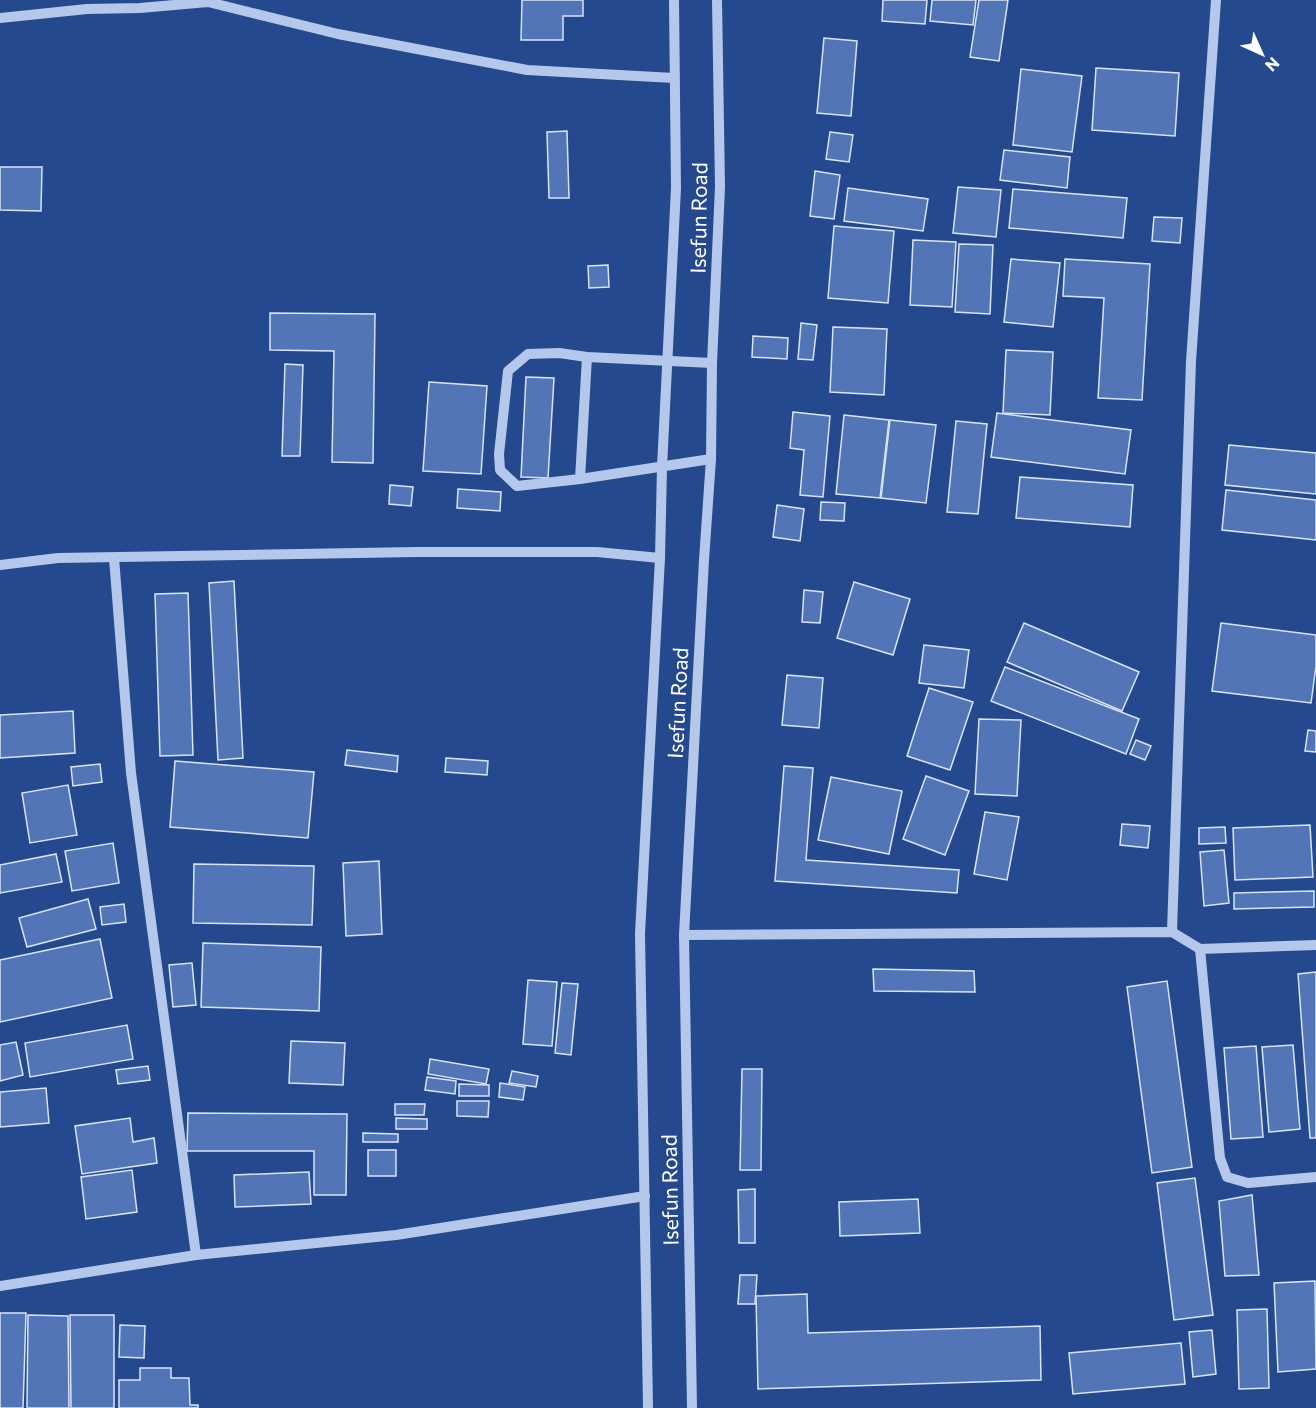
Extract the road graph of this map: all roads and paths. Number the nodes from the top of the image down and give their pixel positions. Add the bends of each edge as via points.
1 (674, 0) edge
2 (717, 0) edge
3 (1216, 0) edge
4 (208, 1) edge
5 (0, 18) edge
6 (674, 78) junction
7 (587, 357) junction
8 (668, 361) junction
9 (712, 363) junction
10 (711, 459) junction
11 (662, 467) junction
12 (580, 479) junction
13 (114, 558) junction
14 (660, 558) junction
15 (0, 565) edge
16 (1172, 932) junction
17 (684, 935) junction
18 (1316, 945) edge
19 (1200, 949) junction
20 (1316, 1177) edge
21 (645, 1196) junction
22 (196, 1254) junction
23 (0, 1286) edge
24 (648, 1408) edge
25 (692, 1408) edge

1 - 6 street, Isefun Road
2 - 9 street, Isefun Road via 720,188
3 - 16 street via 1191,361
4 - 5 street
4 - 6 street via 338,34 526,70
6 - 8 street, Isefun Road via 676,188
7 - 8 street
7 - 12 street
7 - 12 street via 528,354 508,371 499,454 500,470 517,486
8 - 9 street
8 - 11 street, Isefun Road
9 - 10 street, Isefun Road
10 - 11 street
10 - 17 street, Isefun Road
11 - 12 street
11 - 14 street, Isefun Road
13 - 14 street via 417,552 597,552
13 - 15 street via 58,558
13 - 22 street via 131,773
14 - 21 street, Isefun Road via 640,934
16 - 17 street
16 - 19 street
17 - 25 street, Isefun Road
18 - 19 street
19 - 20 street via 1220,1158 1227,1177 1248,1183
21 - 22 street via 396,1235
21 - 24 street, Isefun Road
22 - 23 street

